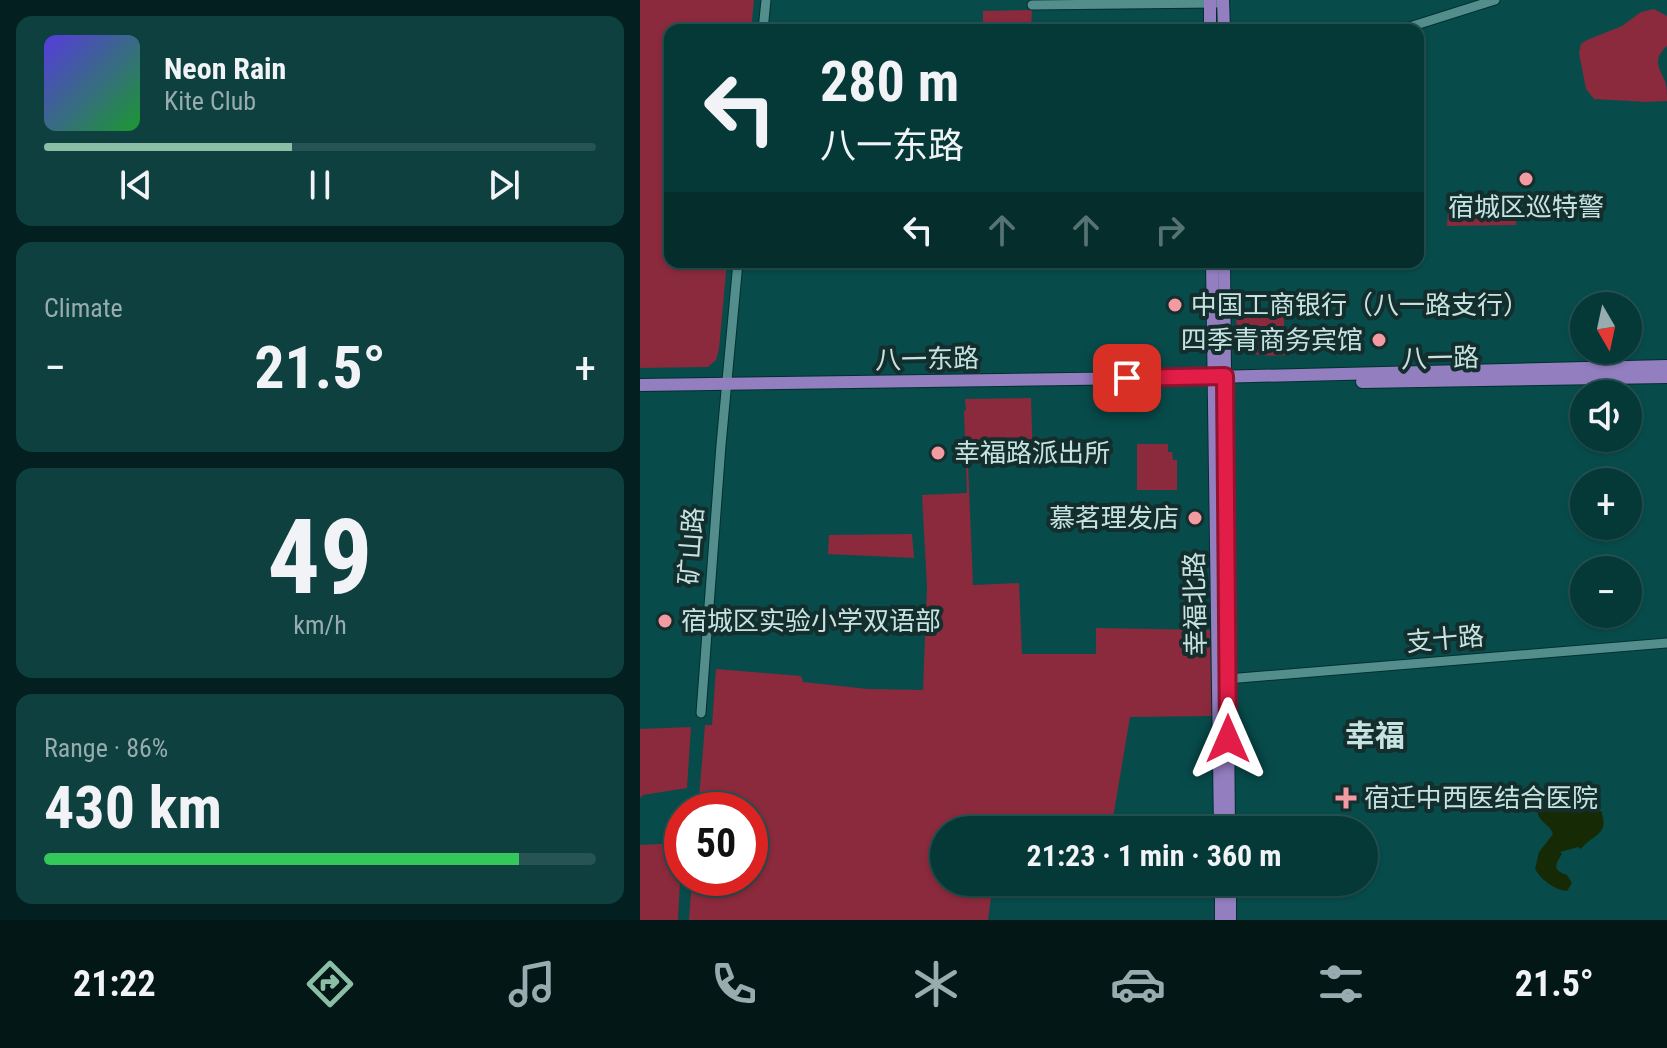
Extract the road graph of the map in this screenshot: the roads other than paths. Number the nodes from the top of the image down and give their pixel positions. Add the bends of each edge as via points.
1 (766, 0) edge
2 (1495, 0) edge
3 (1217, 1) edge
4 (1032, 5) dead end
5 (764, 24) edge
6 (1211, 24) edge
7 (1223, 24) edge
8 (1419, 24) edge
9 (737, 268) edge
10 (1212, 268) edge
11 (1224, 268) edge
12 (1667, 366) edge
13 (1667, 377) edge
14 (1220, 380) junction
15 (640, 385) edge
16 (726, 388) junction
17 (640, 393) edge
18 (1667, 643) edge
19 (1227, 679) junction
20 (701, 713) dead end
21 (1220, 816) edge
22 (1229, 816) edge
23 (1221, 896) edge
24 (1230, 896) edge
25 (1221, 920) edge
26 (1230, 920) edge

1 - 5 street
2 - 8 street
3 - 4 street
3 - 6 main road
3 - 7 main road
9 - 16 street, 矿山路
10 - 14 main road
11 - 14 main road
12 - 14 main road, 八一路
13 - 14 main road, 八一路
14 - 16 main road, 八一东路
14 - 19 main road, 幸福北路
14 - 21 main road, 幸福北路
15 - 16 main road, 八一东路
16 - 17 main road, 八一东路
16 - 20 street, 矿山路
18 - 19 street, 支十路
19 - 22 main road, 幸福北路
23 - 25 main road
24 - 26 main road

